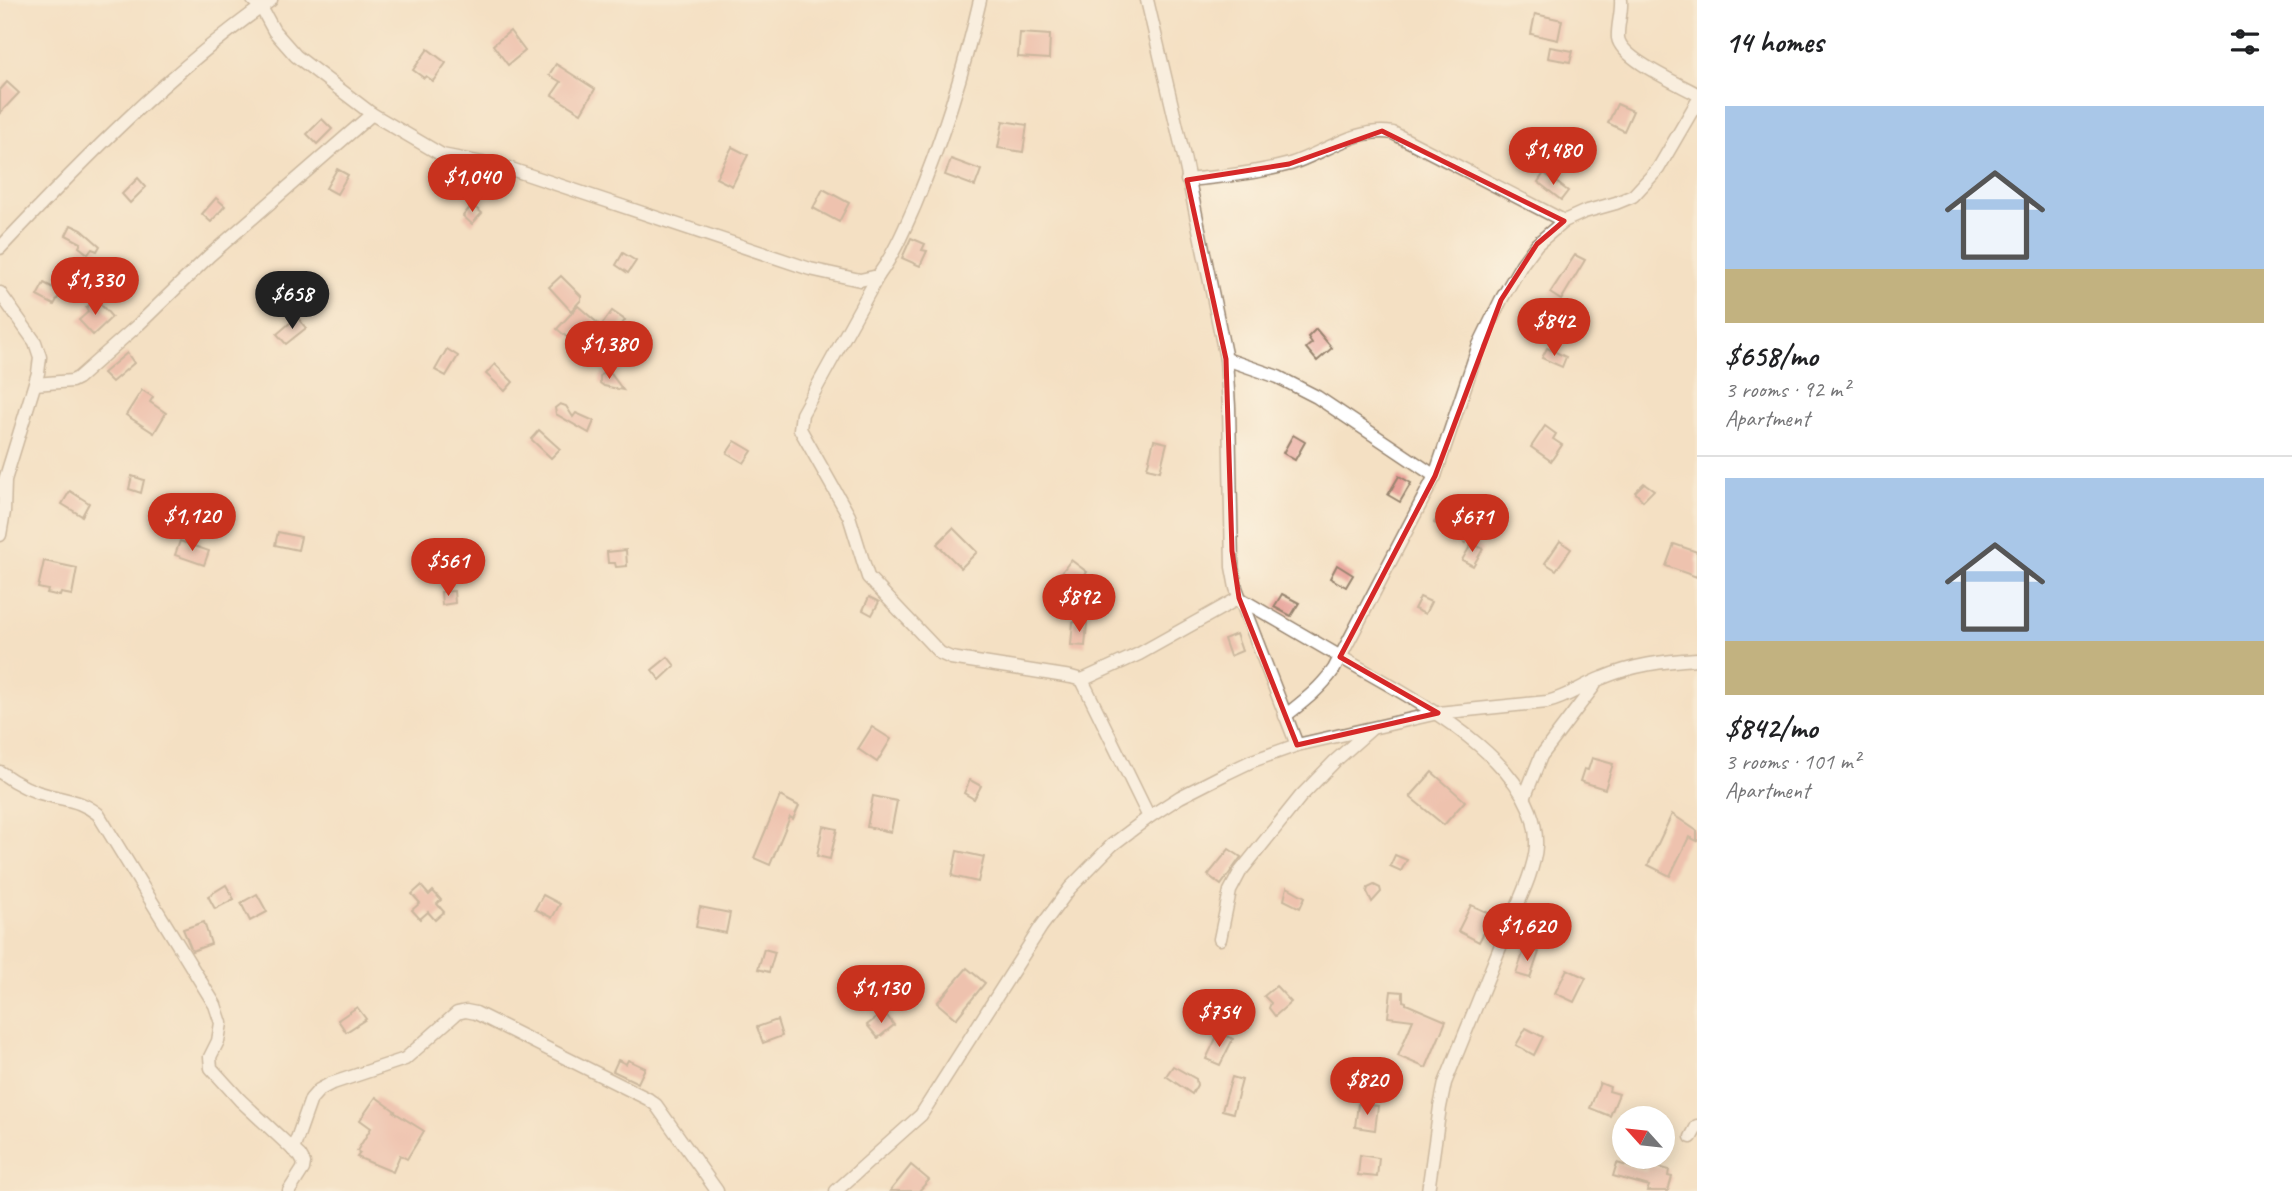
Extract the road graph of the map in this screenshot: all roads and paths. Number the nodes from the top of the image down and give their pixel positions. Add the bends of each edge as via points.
1 (980, 0) edge
2 (1147, 0) edge
3 (1621, 0) edge
4 (262, 2) edge
5 (1697, 94) edge
6 (1697, 102) edge
7 (372, 114) junction
8 (1187, 180) junction
9 (1564, 221) junction
10 (0, 248) edge
11 (878, 276) junction
12 (0, 293) edge
13 (1226, 359) junction
14 (34, 384) junction
15 (1435, 476) junction
16 (0, 535) edge
17 (1239, 598) junction
18 (1340, 657) junction
19 (1697, 659) edge
20 (1601, 678) junction
21 (1082, 680) junction
22 (1438, 713) junction
23 (1285, 716) junction
24 (1373, 727) junction
25 (1297, 746) junction
26 (0, 772) edge
27 (1525, 796) junction
28 (1149, 817) junction
29 (1220, 939) dead end
30 (293, 1150) junction
31 (289, 1191) edge
32 (717, 1191) edge
33 (836, 1191) edge
34 (1428, 1191) edge

1 - 11 street via 936,154 892,257
2 - 8 street
3 - 5 street via 1618,35 1622,47
4 - 7 street via 274,31 296,55
4 - 10 street via 158,88
6 - 9 street via 1658,169 1633,195
7 - 11 street via 442,155 508,169 810,269 860,280
7 - 14 street via 78,378
8 - 9 street via 1289,164 1382,131
8 - 13 street
9 - 15 street via 1537,244 1501,300 1471,367
11 - 21 street via 800,423 849,516 868,577 940,653
12 - 14 street via 35,342 40,357
13 - 15 street via 1317,397
13 - 17 street via 1232,568
14 - 16 street via 5,480
15 - 18 street
17 - 18 street
17 - 21 street
17 - 23 street
18 - 22 street
18 - 23 street via 1323,684
19 - 20 street via 1635,666
20 - 22 street via 1548,702
20 - 27 street via 1548,745
21 - 28 street
22 - 24 street
22 - 27 street via 1499,765
23 - 25 street
24 - 25 street
24 - 29 street via 1301,796 1240,872 1230,891
25 - 28 street via 1227,773
26 - 30 street via 15,783 73,799 98,814 215,1005 221,1023 212,1069
27 - 34 street via 1534,819 1535,855 1445,1083
28 - 33 street via 1112,845 1070,888 921,1115
30 - 31 street via 304,1163
30 - 32 street via 311,1099 319,1090 405,1059 457,1013 467,1011 648,1099

